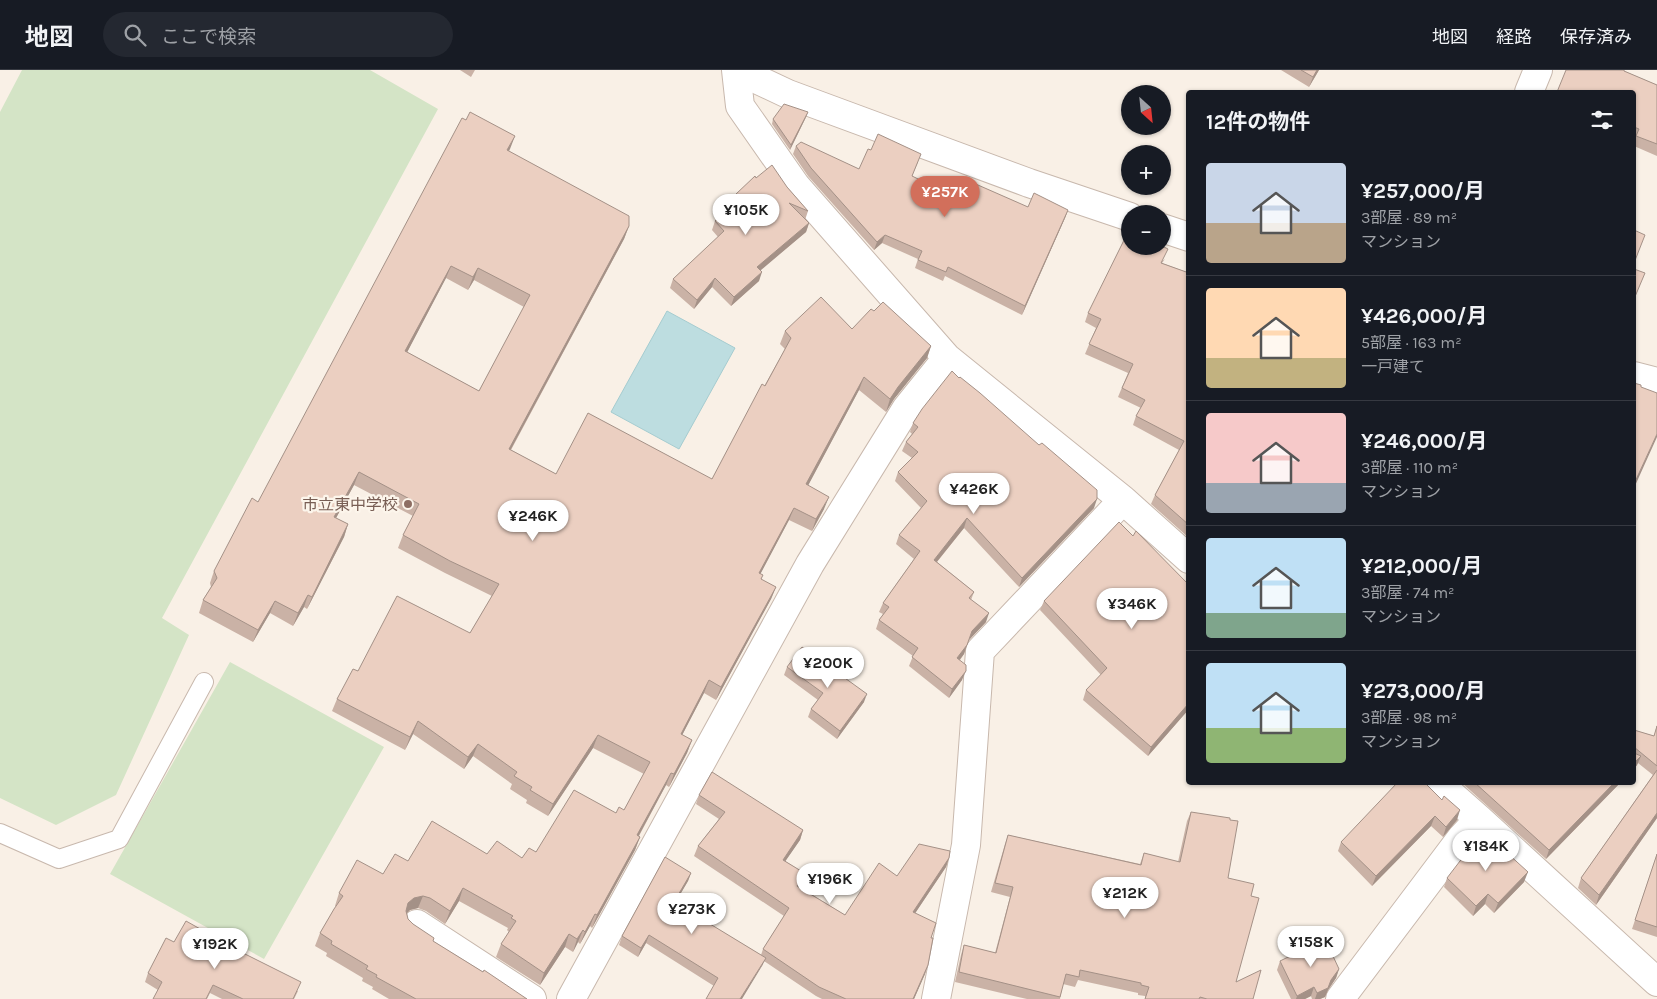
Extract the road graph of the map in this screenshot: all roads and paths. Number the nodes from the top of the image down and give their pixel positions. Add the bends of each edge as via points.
1 (737, 70) edge
2 (1538, 70) edge
3 (1530, 90) edge
4 (1121, 214) edge
5 (1171, 231) edge
6 (1186, 236) edge
7 (947, 358) junction
8 (1636, 377) edge
9 (1657, 382) edge
10 (1123, 500) junction
11 (1186, 557) edge
12 (204, 682) dead end
13 (1440, 785) edge
14 (1479, 819) junction
15 (0, 834) edge
16 (417, 924) edge
17 (1657, 982) edge
18 (532, 999) edge
19 (571, 999) edge
20 (936, 999) edge
21 (1340, 999) edge

1 - 4 street via 788,94
1 - 7 street via 740,106 796,186
2 - 3 street
5 - 6 street
7 - 10 street
7 - 19 street via 906,410 810,564
8 - 9 street
10 - 11 street
10 - 20 street via 980,651 966,845
12 - 15 lane via 119,839 59,859
13 - 14 street
14 - 17 street
14 - 21 street
16 - 18 street

